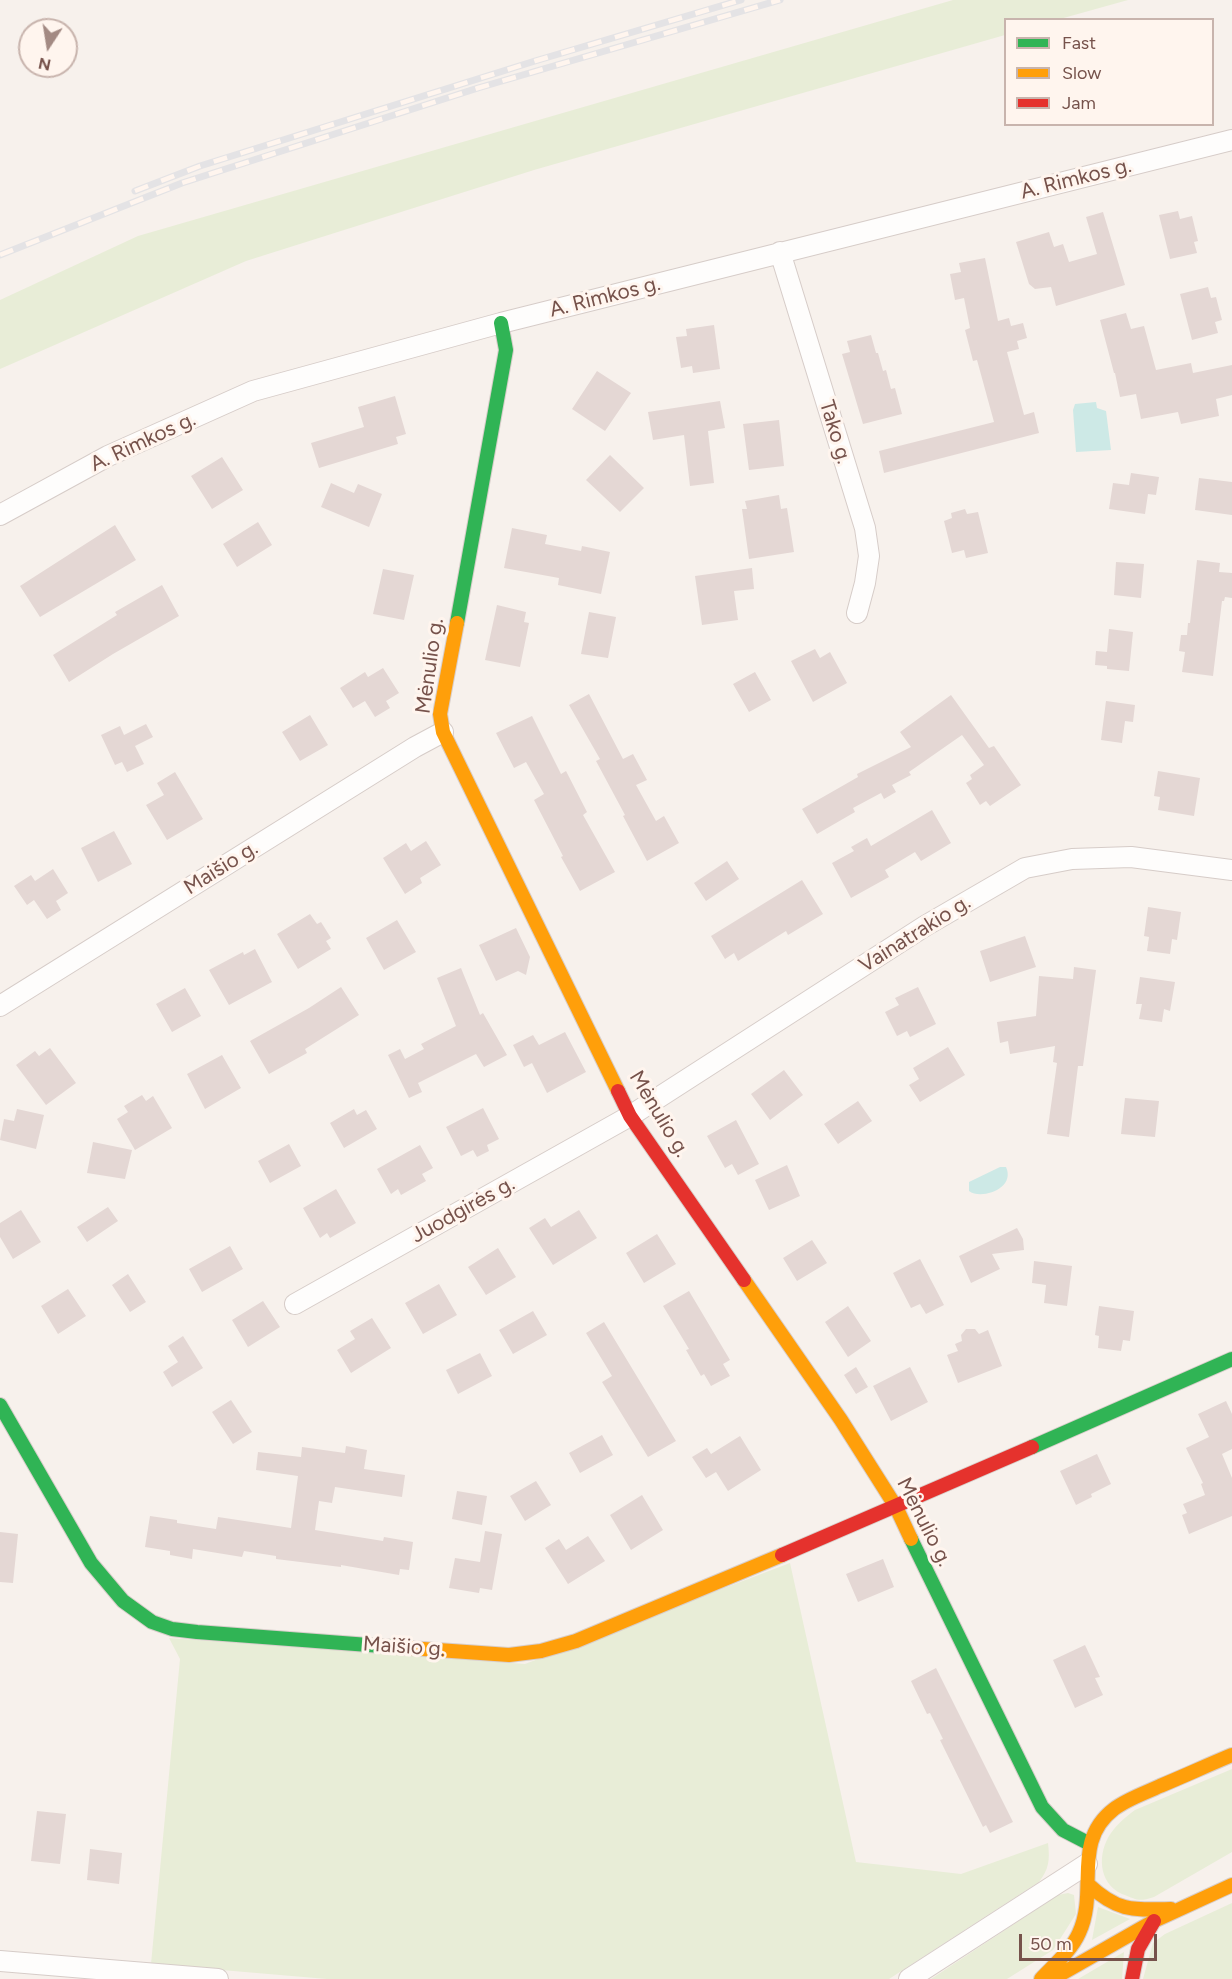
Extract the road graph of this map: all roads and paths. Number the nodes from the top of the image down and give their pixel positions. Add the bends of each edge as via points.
1 (1232, 140) edge
2 (780, 252) junction
3 (501, 323) junction
4 (0, 515) edge
5 (857, 613) dead end
6 (443, 732) junction
7 (1232, 870) edge
8 (0, 1006) edge
9 (630, 1116) junction
10 (295, 1304) dead end
11 (1232, 1359) edge
12 (0, 1405) edge
13 (896, 1507) junction
14 (1232, 1755) edge
15 (1090, 1844) junction
16 (1087, 1864) junction
17 (1089, 1885) junction
18 (1232, 1885) edge
19 (1180, 1909) junction
20 (1154, 1921) junction
21 (0, 1961) edge
22 (218, 1979) edge
23 (909, 1979) edge
24 (1041, 1979) edge
25 (1052, 1979) edge
26 (1132, 1979) edge

1 - 2 street, A. Rimkos g.
2 - 3 street, A. Rimkos g.
2 - 5 street, Tako g. via 865,528 869,556
3 - 4 street, A. Rimkos g. via 253,391 108,456
3 - 6 street, Mėnulio g. via 506,350 440,714
6 - 8 street, Maišio g.
6 - 9 street, Mėnulio g.
7 - 9 street, Vainatrakio g. via 1131,857 1072,859 1025,868 925,926
9 - 10 street, Juodgirės g.
9 - 13 street, Mėnulio g. via 842,1419
11 - 13 street, Maišio g.
12 - 13 street, Maišio g. via 91,1563 123,1601 152,1622 197,1632 509,1655 542,1651 576,1641
13 - 15 street, Mėnulio g. via 1042,1807 1059,1828
14 - 15 street via 1114,1809
15 - 16 street
16 - 17 street
16 - 23 street
17 - 19 street via 1119,1907
17 - 24 street via 1080,1932
18 - 19 street
19 - 20 street
20 - 25 street
20 - 26 street via 1140,1943
21 - 22 street

